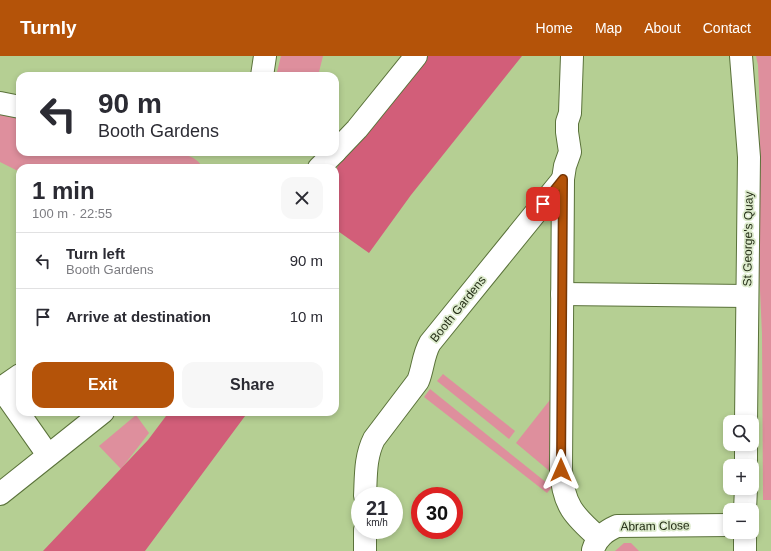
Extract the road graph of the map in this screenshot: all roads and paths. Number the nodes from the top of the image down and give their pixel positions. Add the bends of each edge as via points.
1 (265, 56) edge
2 (416, 56) edge
3 (572, 56) edge
4 (741, 56) edge
5 (263, 72) edge
6 (0, 103) edge
7 (16, 106) edge
8 (339, 148) edge
9 (331, 156) edge
10 (323, 164) edge
11 (564, 183) junction
12 (562, 294) junction
13 (747, 296) junction
14 (16, 378) edge
15 (1, 389) edge
16 (16, 410) edge
17 (746, 415) edge
18 (20, 416) edge
19 (98, 416) edge
20 (48, 455) junction
21 (366, 487) edge
22 (0, 494) edge
23 (723, 525) edge
24 (365, 539) edge
25 (745, 539) edge
26 (596, 545) edge
27 (365, 551) edge
28 (745, 551) edge

1 - 5 street
2 - 8 street
3 - 11 street, Booth Gardens via 570,113 567,127 570,152 565,166
4 - 13 street, St George's Quay via 749,157
6 - 7 street
9 - 10 street
11 - 12 street
11 - 21 street, Booth Gardens via 430,343 425,351 418,381 368,449
12 - 13 street
12 - 26 street via 562,487 571,510
13 - 17 street, St George's Quay
14 - 15 street
15 - 16 street
18 - 20 street
19 - 20 street
20 - 22 street
23 - 26 street, Abram Close via 617,526 607,530
24 - 27 street
25 - 28 street

